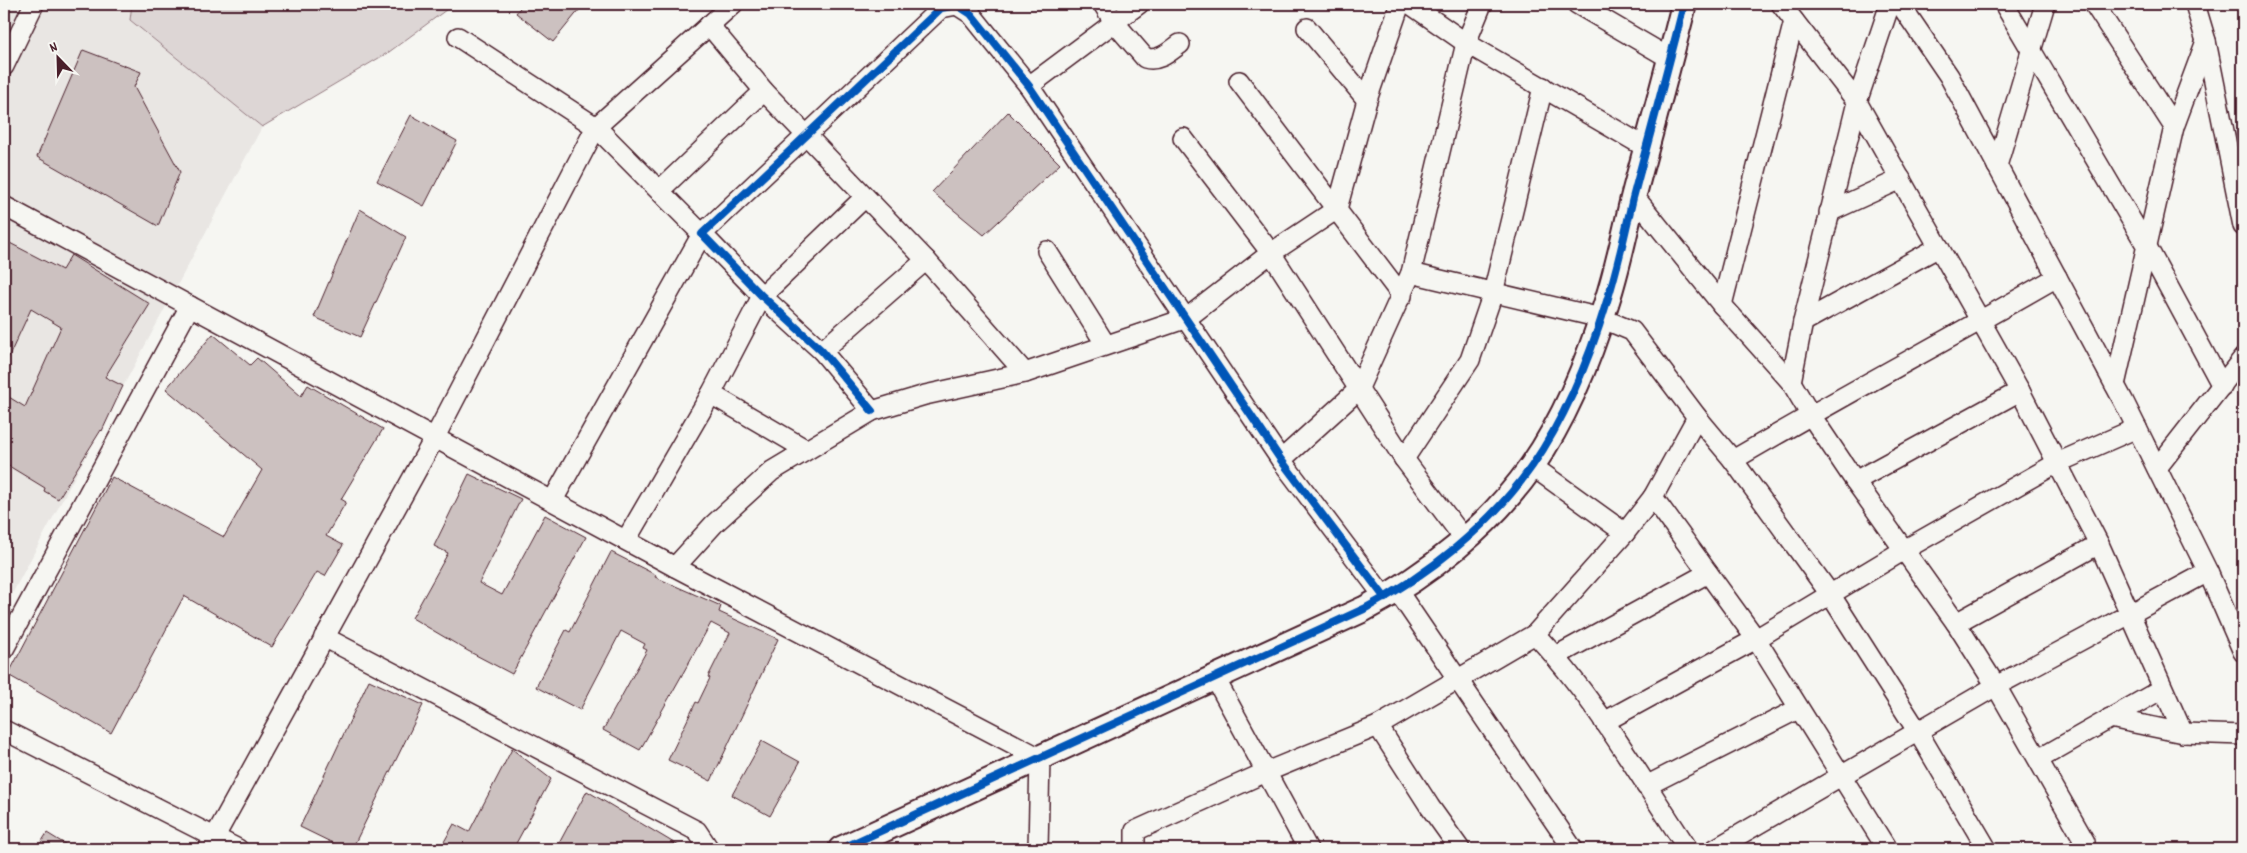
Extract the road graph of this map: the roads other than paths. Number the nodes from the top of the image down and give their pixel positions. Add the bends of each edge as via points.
1 (34, 4) edge
2 (733, 4) edge
3 (1103, 4) edge
4 (1139, 4) edge
5 (1400, 4) edge
6 (1410, 4) edge
7 (1482, 4) edge
8 (1577, 4) edge
9 (1684, 4) edge
10 (1781, 4) edge
11 (1890, 4) edge
12 (1900, 4) edge
13 (2004, 4) edge
14 (2045, 4) edge
15 (2094, 4) edge
16 (2195, 4) edge
17 (1794, 21) junction
18 (1114, 22) junction
19 (709, 25) junction
20 (1307, 28) dead end
21 (458, 37) dead end
22 (2206, 41) junction
23 (1466, 43) junction
24 (1180, 44) dead end
25 (2031, 47) junction
26 (1671, 59) junction
27 (4, 66) edge
28 (1239, 81) dead end
29 (1029, 86) junction
30 (1544, 87) junction
31 (764, 91) junction
32 (1367, 100) junction
33 (1857, 102) junction
34 (596, 127) junction
35 (2174, 127) junction
36 (806, 136) junction
37 (1183, 138) dead end
38 (1647, 148) junction
39 (1997, 166) junction
40 (1901, 179) junction
41 (2239, 186) edge
42 (660, 190) junction
43 (1634, 196) junction
44 (865, 198) junction
45 (4, 206) edge
46 (1337, 209) junction
47 (1829, 212) junction
48 (2243, 226) edge
49 (702, 234) junction
50 (2146, 245) junction
51 (1939, 247) junction
52 (1047, 251) dead end
53 (1270, 253) junction
54 (926, 260) junction
55 (1411, 273) junction
56 (2057, 277) junction
57 (1493, 293) junction
58 (762, 296) junction
59 (1402, 296) junction
60 (1722, 305) junction
61 (190, 306) junction
62 (1187, 318) junction
63 (1601, 318) junction
64 (1981, 321) junction
65 (1803, 322) junction
66 (1106, 345) junction
67 (822, 351) junction
68 (2243, 358) edge
69 (1025, 373) junction
70 (1791, 382) junction
71 (2115, 385) junction
72 (2222, 386) junction
73 (1358, 390) junction
74 (2020, 391) junction
75 (711, 394) junction
76 (872, 410) junction
77 (1810, 414) junction
78 (1697, 417) junction
79 (2137, 428) junction
80 (435, 437) junction
81 (805, 450) junction
82 (1404, 459) junction
83 (1281, 460) junction
84 (1733, 460) junction
85 (2057, 463) junction
86 (1532, 466) junction
87 (2157, 468) junction
88 (1856, 481) junction
89 (1653, 497) junction
90 (553, 500) junction
91 (1625, 533) junction
92 (626, 540) junction
93 (1465, 540) junction
94 (2099, 544) junction
95 (1904, 550) junction
96 (675, 567) junction
97 (2208, 572) junction
98 (1708, 574) junction
99 (1391, 594) junction
100 (1830, 594) junction
101 (2130, 613) junction
102 (1956, 623) junction
103 (1535, 634) junction
104 (324, 637) junction
105 (1756, 639) junction
106 (4, 650) edge
107 (2243, 652) edge
108 (1556, 656) junction
109 (1215, 678) junction
110 (1458, 681) junction
111 (1996, 686) junction
112 (2162, 689) junction
113 (1798, 709) junction
114 (2110, 718) junction
115 (1604, 722) junction
116 (1378, 726) junction
117 (4, 730) edge
118 (1918, 732) junction
119 (2183, 733) junction
120 (2243, 735) edge
121 (1040, 758) junction
122 (2039, 759) junction
123 (1266, 772) junction
124 (1842, 777) junction
125 (1646, 786) junction
126 (211, 843) edge
127 (1882, 847) edge
128 (238, 849) edge
129 (709, 849) edge
130 (841, 849) edge
131 (1038, 849) edge
132 (1135, 849) edge
133 (1308, 849) edge
134 (1460, 849) edge
135 (1573, 849) edge
136 (1688, 849) edge
137 (1716, 849) edge
138 (1987, 849) edge
139 (2078, 849) edge

1 - 27 street
2 - 19 street
3 - 18 street
4 - 18 street
5 - 32 street
6 - 23 street
7 - 23 street
8 - 26 street
9 - 26 street
10 - 17 street
11 - 33 street
12 - 39 street via 1949,76
13 - 25 street
14 - 25 street
15 - 35 street
16 - 22 street
17 - 33 street
17 - 60 street
18 - 24 street via 1145,58 1151,60 1160,58
18 - 29 street
19 - 31 street
19 - 34 street
20 - 32 street
21 - 34 street
22 - 35 street
22 - 41 street
23 - 30 street
23 - 55 street
25 - 39 street
25 - 50 street
26 - 38 street
28 - 46 street
29 - 36 street via 971,14 957,5 941,8
29 - 62 street
30 - 38 street
30 - 57 street
31 - 36 street
31 - 42 street
32 - 46 street
33 - 40 street
33 - 47 street
34 - 42 street
34 - 80 street
35 - 50 street
36 - 44 street
36 - 49 street
37 - 53 street
38 - 43 street
39 - 56 street
40 - 47 street
40 - 51 street
41 - 48 street
42 - 49 street
43 - 60 street
43 - 63 street
44 - 54 street
44 - 58 street
45 - 61 street
46 - 53 street
46 - 59 street
47 - 65 street
49 - 58 street
49 - 90 street
50 - 71 street
50 - 72 street
51 - 64 street
51 - 65 street
52 - 66 street
53 - 62 street
53 - 73 street
54 - 67 street
54 - 69 street
55 - 57 street
55 - 59 street
56 - 64 street
56 - 71 street
57 - 63 street
57 - 82 street via 1470,360
58 - 67 street
58 - 75 street
59 - 73 street
60 - 70 street
61 - 80 street
61 - 106 street
62 - 66 street
62 - 83 street
63 - 78 street via 1632,331
63 - 86 street via 1554,430
64 - 74 street
64 - 77 street
65 - 70 street
66 - 69 street
67 - 76 street
68 - 72 street
69 - 76 street
70 - 77 street
71 - 79 street
72 - 87 street
73 - 82 street
73 - 83 street
74 - 85 street
74 - 88 street
75 - 81 street
75 - 92 street
76 - 81 street
77 - 84 street
77 - 88 street
78 - 84 street
78 - 89 street
79 - 85 street
79 - 87 street
80 - 90 street
80 - 104 street
81 - 96 street via 772,471 714,524
82 - 93 street
83 - 99 street
84 - 100 street
85 - 94 street
85 - 95 street
86 - 91 street
86 - 93 street via 1501,505
87 - 97 street
88 - 95 street
89 - 91 street
89 - 98 street
90 - 92 street
91 - 103 street
92 - 96 street
93 - 99 street
94 - 101 street
94 - 102 street
95 - 100 street
95 - 102 street
96 - 121 street
97 - 101 street
97 - 107 street
98 - 105 street
98 - 108 street
99 - 109 street
99 - 110 street
100 - 105 street
100 - 118 street
101 - 111 street
101 - 112 street
102 - 111 street
103 - 108 street
103 - 110 street
104 - 126 street
104 - 129 street via 697,831
105 - 113 street
105 - 115 street
108 - 115 street
109 - 121 street
109 - 123 street
110 - 116 street
110 - 135 street
111 - 118 street
111 - 122 street
112 - 114 street
112 - 119 street
113 - 124 street
113 - 125 street
114 - 119 street
114 - 122 street
115 - 125 street
116 - 123 street
116 - 134 street
117 - 126 street
118 - 124 street
118 - 138 street
119 - 120 street
121 - 130 street
121 - 131 street
122 - 139 street via 2085,842
123 - 132 street via 1135,831
123 - 133 street
124 - 127 street
124 - 137 street
125 - 136 street
126 - 128 street

